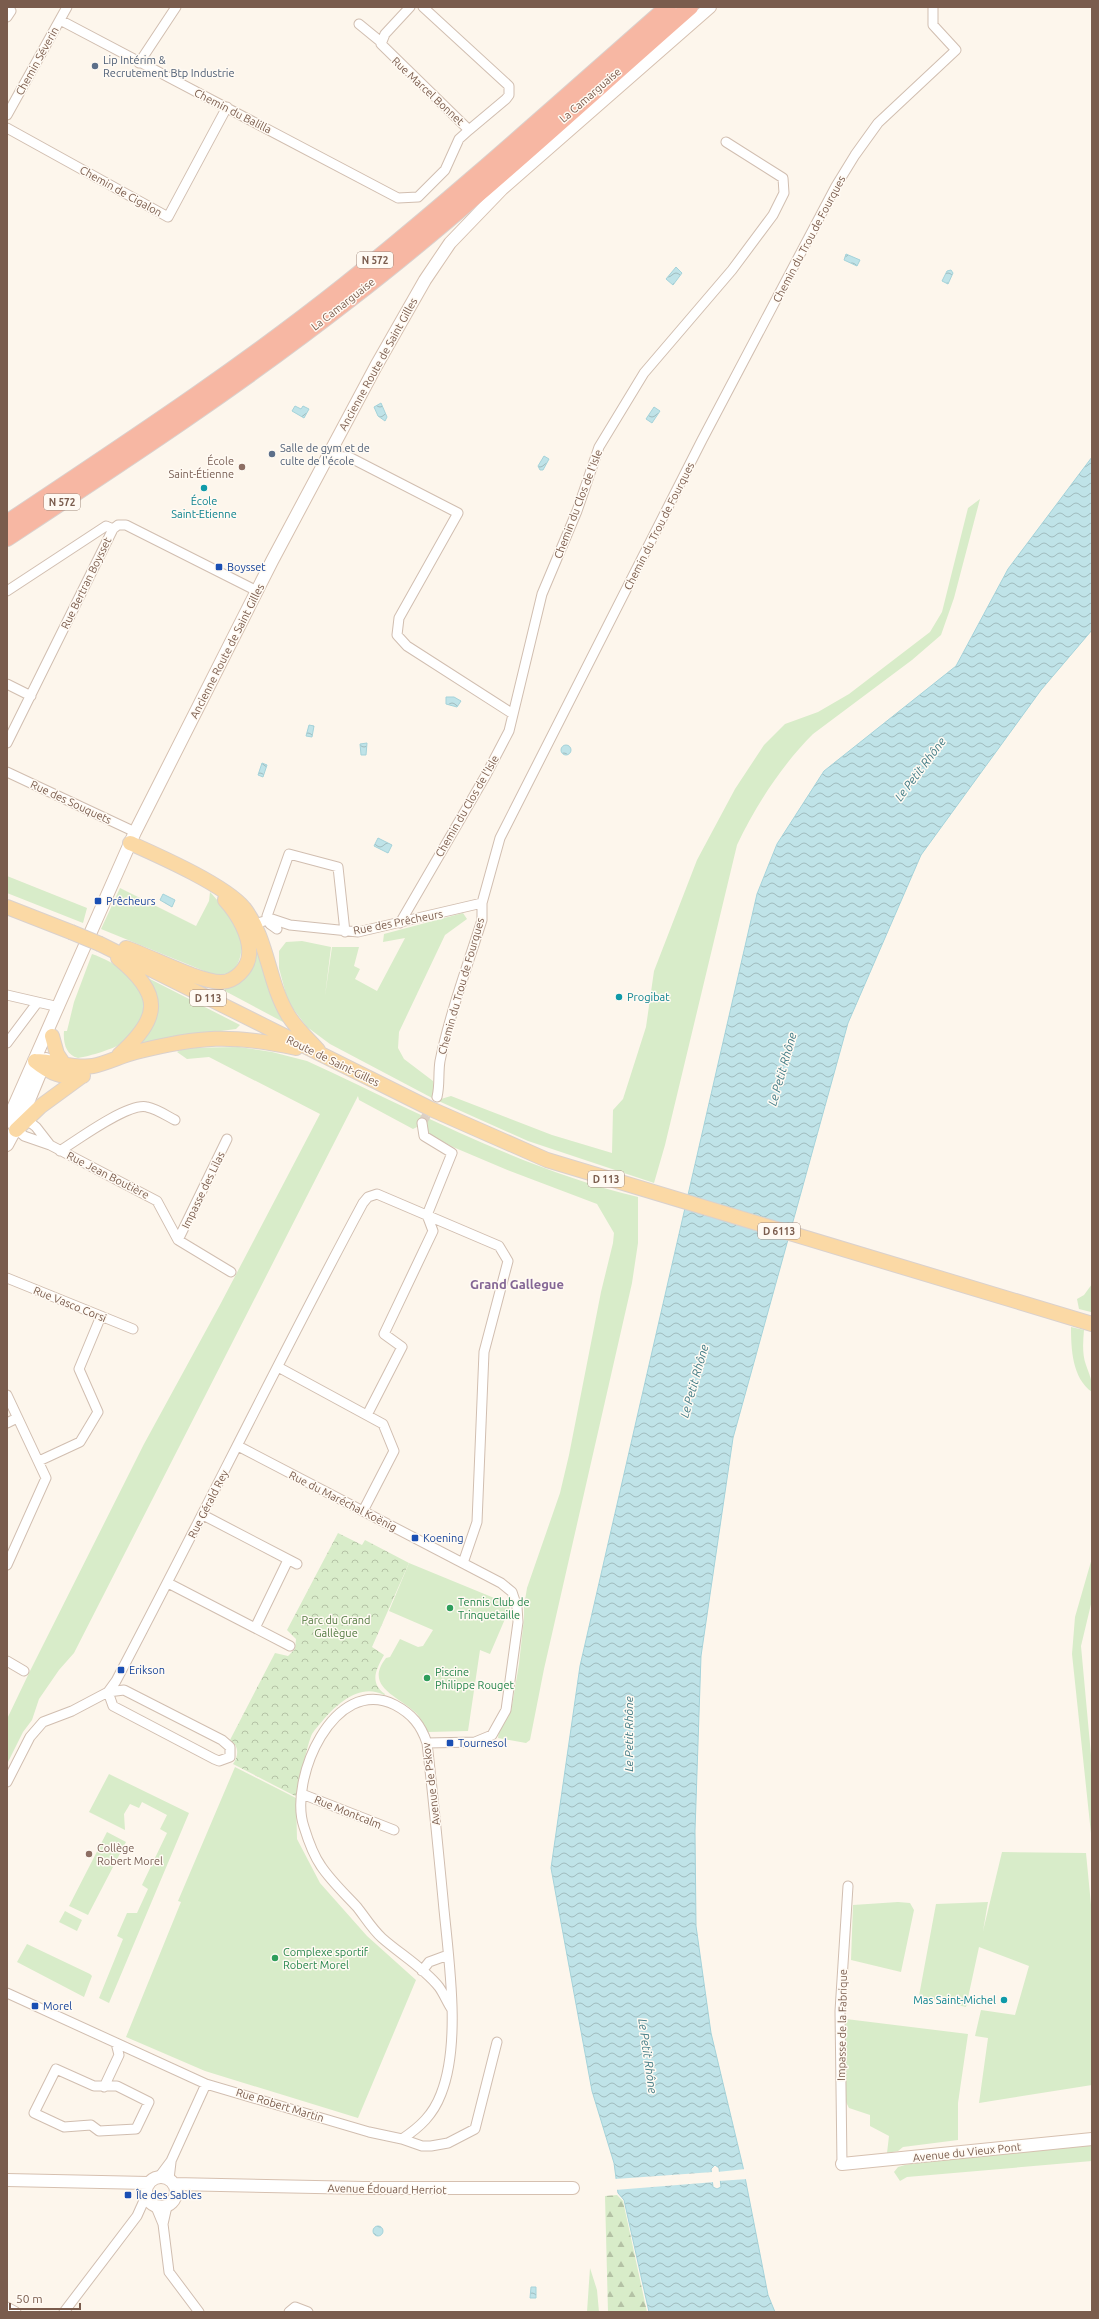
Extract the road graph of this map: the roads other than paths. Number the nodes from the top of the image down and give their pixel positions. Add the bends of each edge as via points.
1 (67, 7) edge
2 (176, 7) edge
3 (410, 7) edge
4 (423, 7) edge
5 (668, 7) edge
6 (690, 7) edge
7 (710, 7) edge
8 (933, 7) edge
9 (7, 9) edge
10 (7, 16) edge
11 (60, 20) junction
12 (359, 24) dead end
13 (380, 42) junction
14 (139, 63) junction
15 (227, 107) junction
16 (7, 115) edge
17 (7, 128) edge
18 (469, 130) junction
19 (726, 142) dead end
20 (328, 456) junction
21 (116, 466) junction
22 (61, 487) junction
23 (7, 516) edge
24 (7, 523) edge
25 (112, 529) junction
26 (7, 538) edge
27 (7, 548) edge
28 (7, 591) edge
29 (257, 591) junction
30 (7, 684) edge
31 (31, 696) junction
32 (513, 714) junction
33 (7, 743) edge
34 (7, 772) edge
35 (133, 838) junction
36 (482, 903) junction
37 (7, 907) edge
38 (267, 919) junction
39 (400, 923) junction
40 (290, 925) junction
41 (277, 929) junction
42 (345, 932) junction
43 (253, 934) junction
44 (100, 944) junction
45 (7, 995) edge
46 (37, 1003) junction
47 (60, 1007) junction
48 (52, 1036) junction
49 (7, 1043) edge
50 (117, 1057) junction
51 (326, 1058) junction
52 (41, 1063) junction
53 (63, 1064) junction
54 (93, 1066) junction
55 (82, 1076) junction
56 (437, 1097) tunnel mouth
57 (17, 1120) edge
58 (175, 1120) dead end
59 (422, 1123) dead end
60 (227, 1140) dead end
61 (7, 1145) edge
62 (50, 1145) junction
63 (60, 1151) junction
64 (666, 1197) joint
65 (426, 1215) junction
66 (178, 1240) junction
67 (231, 1272) dead end
68 (7, 1278) edge
69 (101, 1316) junction
70 (1092, 1324) edge
71 (133, 1329) dead end
72 (278, 1367) junction
73 (7, 1395) edge
74 (367, 1414) junction
75 (17, 1418) junction
76 (7, 1423) edge
77 (238, 1446) junction
78 (39, 1461) junction
79 (363, 1511) junction
80 (203, 1515) junction
81 (288, 1560) junction
82 (463, 1563) junction
83 (297, 1564) dead end
84 (7, 1565) edge
85 (168, 1583) junction
86 (255, 1628) junction
87 (290, 1646) dead end
88 (7, 1661) edge
89 (24, 1671) dead end
90 (108, 1692) junction
91 (427, 1743) junction
92 (7, 1782) edge
93 (302, 1794) junction
94 (394, 1830) dead end
95 (848, 1886) dead end
96 (448, 1955) junction
97 (422, 1971) junction
98 (7, 1993) edge
99 (451, 2008) junction
100 (497, 2042) dead end
101 (116, 2043) junction
102 (206, 2084) junction
103 (104, 2087) junction
104 (402, 2139) junction
105 (1092, 2139) edge
106 (842, 2164) joint
107 (7, 2180) edge
108 (169, 2183) junction
109 (573, 2188) dead end
110 (146, 2191) junction
111 (160, 2206) junction
112 (137, 2216) junction
113 (7, 2307) edge
114 (16, 2312) edge
115 (64, 2312) edge
116 (199, 2312) edge
117 (290, 2312) edge
118 (308, 2312) edge

1 - 11 street, Chemin Séverin
2 - 14 street
3 - 13 street
4 - 18 street, Rue Marcel Bonnet via 509,86 509,95 506,99
5 - 22 highway, La Camarguaise / N 572 via 467,183 345,285 207,388
6 - 21 highway, La Camarguaise / N 572 via 352,298 219,397
7 - 20 street, Ancienne Route de Saint Gilles via 502,189 450,243 425,280
8 - 36 street, Chemin du Trou de Fourques via 933,25 956,50 878,123 836,186 699,447 500,838
9 - 10 street via 10,11
11 - 14 street, Chemin du Balilla
11 - 16 street, Chemin Séverin
12 - 13 street, Rue Marcel Bonnet
13 - 18 street, Rue Marcel Bonnet via 384,49
14 - 15 street, Chemin du Balilla
15 - 17 street, Chemin de Cigalon via 168,217
15 - 18 street, Chemin du Balilla via 398,198 407,199 418,197 445,170 459,139
19 - 32 street, Chemin du Clos de l'Isle via 782,178 784,193 773,215 732,270 644,372 599,447 577,511 542,594
20 - 29 street, Ancienne Route de Saint Gilles
20 - 32 street via 349,457 458,514 399,618 397,635 407,646
21 - 26 highway, La Camarguaise / N 572
21 - 27 highway
22 - 23 highway
22 - 24 highway, La Camarguaise / N 572
25 - 28 street via 106,526
25 - 29 street, Rue Bertran Boysset via 118,525 126,525
25 - 31 street, Rue Bertran Boysset
29 - 35 street, Ancienne Route de Saint Gilles
30 - 31 street
31 - 33 street
32 - 39 street, Chemin du Clos de l'Isle via 509,731 486,775
34 - 35 street, Rue des Souquets
35 - 43 main road via 210,884
35 - 47 street, Ancienne Route de Saint Gilles
36 - 39 street, Rue des Prêcheurs
36 - 56 street, Chemin du Trou de Fourques via 482,920 447,1031 440,1063
37 - 44 main road, Route de Saint-Gilles / D 113, bridge
38 - 40 street, Rue des Prêcheurs
38 - 41 street
38 - 42 street via 289,854 338,867
38 - 43 street
39 - 42 street, Rue des Prêcheurs via 358,932
40 - 41 street, Rue des Prêcheurs
40 - 42 street, Rue des Prêcheurs
41 - 43 street, Rue des Prêcheurs
43 - 44 main road via 245,968 235,978 222,982 204,978 119,946
43 - 51 main road via 288,1015
44 - 50 main road via 145,983 151,997 150,1014 144,1031
44 - 51 main road, Route de Saint-Gilles / D 113
45 - 46 street
46 - 47 street
46 - 49 street
47 - 48 street
47 - 52 street
48 - 52 street
48 - 53 main road
50 - 51 main road via 179,1041 231,1038 259,1040
50 - 54 main road
51 - 64 main road, Route de Saint-Gilles / D 113 via 488,1136 547,1160
52 - 53 main road
52 - 55 main road via 55,1075
52 - 57 street
53 - 54 main road
54 - 55 main road
55 - 57 main road
57 - 61 street
57 - 62 street, Rue Jean Boutière via 36,1127
57 - 62 street, Rue Jean Boutière via 37,1142
58 - 63 street via 147,1106 134,1108 103,1123
59 - 65 street via 424,1136 452,1153
60 - 66 street, Impasse des Lilas
62 - 63 street, Rue Jean Boutière
63 - 66 street, Rue Jean Boutière via 158,1201
64 - 70 main road, D 6113
65 - 72 street, Rue Gérald Rey via 377,1194 368,1197
65 - 74 street via 433,1231 384,1334 402,1347
65 - 82 street via 498,1246 508,1261 484,1352 477,1522
66 - 67 street
68 - 69 street, Rue Vasco Corsi
69 - 71 street, Rue Vasco Corsi
69 - 78 street via 79,1369 98,1412 80,1442
72 - 74 street
72 - 77 street, Rue Gérald Rey
73 - 75 street
74 - 79 street via 383,1424 394,1451
75 - 76 street
75 - 78 street
77 - 79 street, Rue du Maréchal Koënig
77 - 80 street, Rue Gérald Rey
78 - 84 street via 46,1478
79 - 82 street, Rue du Maréchal Koënig
80 - 81 street
80 - 85 street, Rue Gérald Rey
81 - 83 street
81 - 86 street
82 - 91 street, Rue du Maréchal Koënig via 501,1583 512,1592 518,1607 506,1710 491,1736 475,1742
85 - 86 street
85 - 90 street, Rue Gérald Rey
86 - 87 street
88 - 89 street
90 - 90 street via 113,1706 214,1759 219,1761 230,1757 230,1747 222,1740 124,1690
90 - 92 street via 72,1711 43,1722 30,1737
91 - 93 street, Avenue de Pskov via 422,1729 408,1712 386,1701 365,1700 347,1708 319,1738 307,1764
91 - 96 street, Avenue de Pskov
93 - 94 street, Rue Montcalm
93 - 97 street, Avenue de Pskov via 303,1826 320,1866 380,1936
95 - 106 street, Impasse de la Fabrique via 840,2011
96 - 97 street via 429,1962
96 - 99 street, Avenue de Pskov
97 - 99 street, Avenue de Pskov via 439,1987
98 - 101 street, Rue Robert Martin
99 - 104 street, Avenue de Pskov via 451,2043 441,2095 420,2127
100 - 104 street, Rue Robert Martin via 475,2129 462,2137 439,2145 422,2146
101 - 102 street, Rue Robert Martin
101 - 103 street via 119,2055
102 - 104 street, Rue Robert Martin via 369,2132
102 - 108 street via 171,2161
103 - 103 street via 94,2086 56,2069 34,2113 64,2127 91,2125 99,2131 136,2129 149,2102 117,2086
105 - 106 street, Avenue du Vieux Pont
107 - 110 street via 119,2184
108 - 109 street, Avenue Édouard Herriot via 261,2187
108 - 110 street, Avenue Édouard Herriot
108 - 111 street via 171,2203
110 - 111 street
110 - 112 street
111 - 112 street
111 - 116 street via 168,2272
112 - 115 street
113 - 114 street
117 - 118 street via 295,2307

